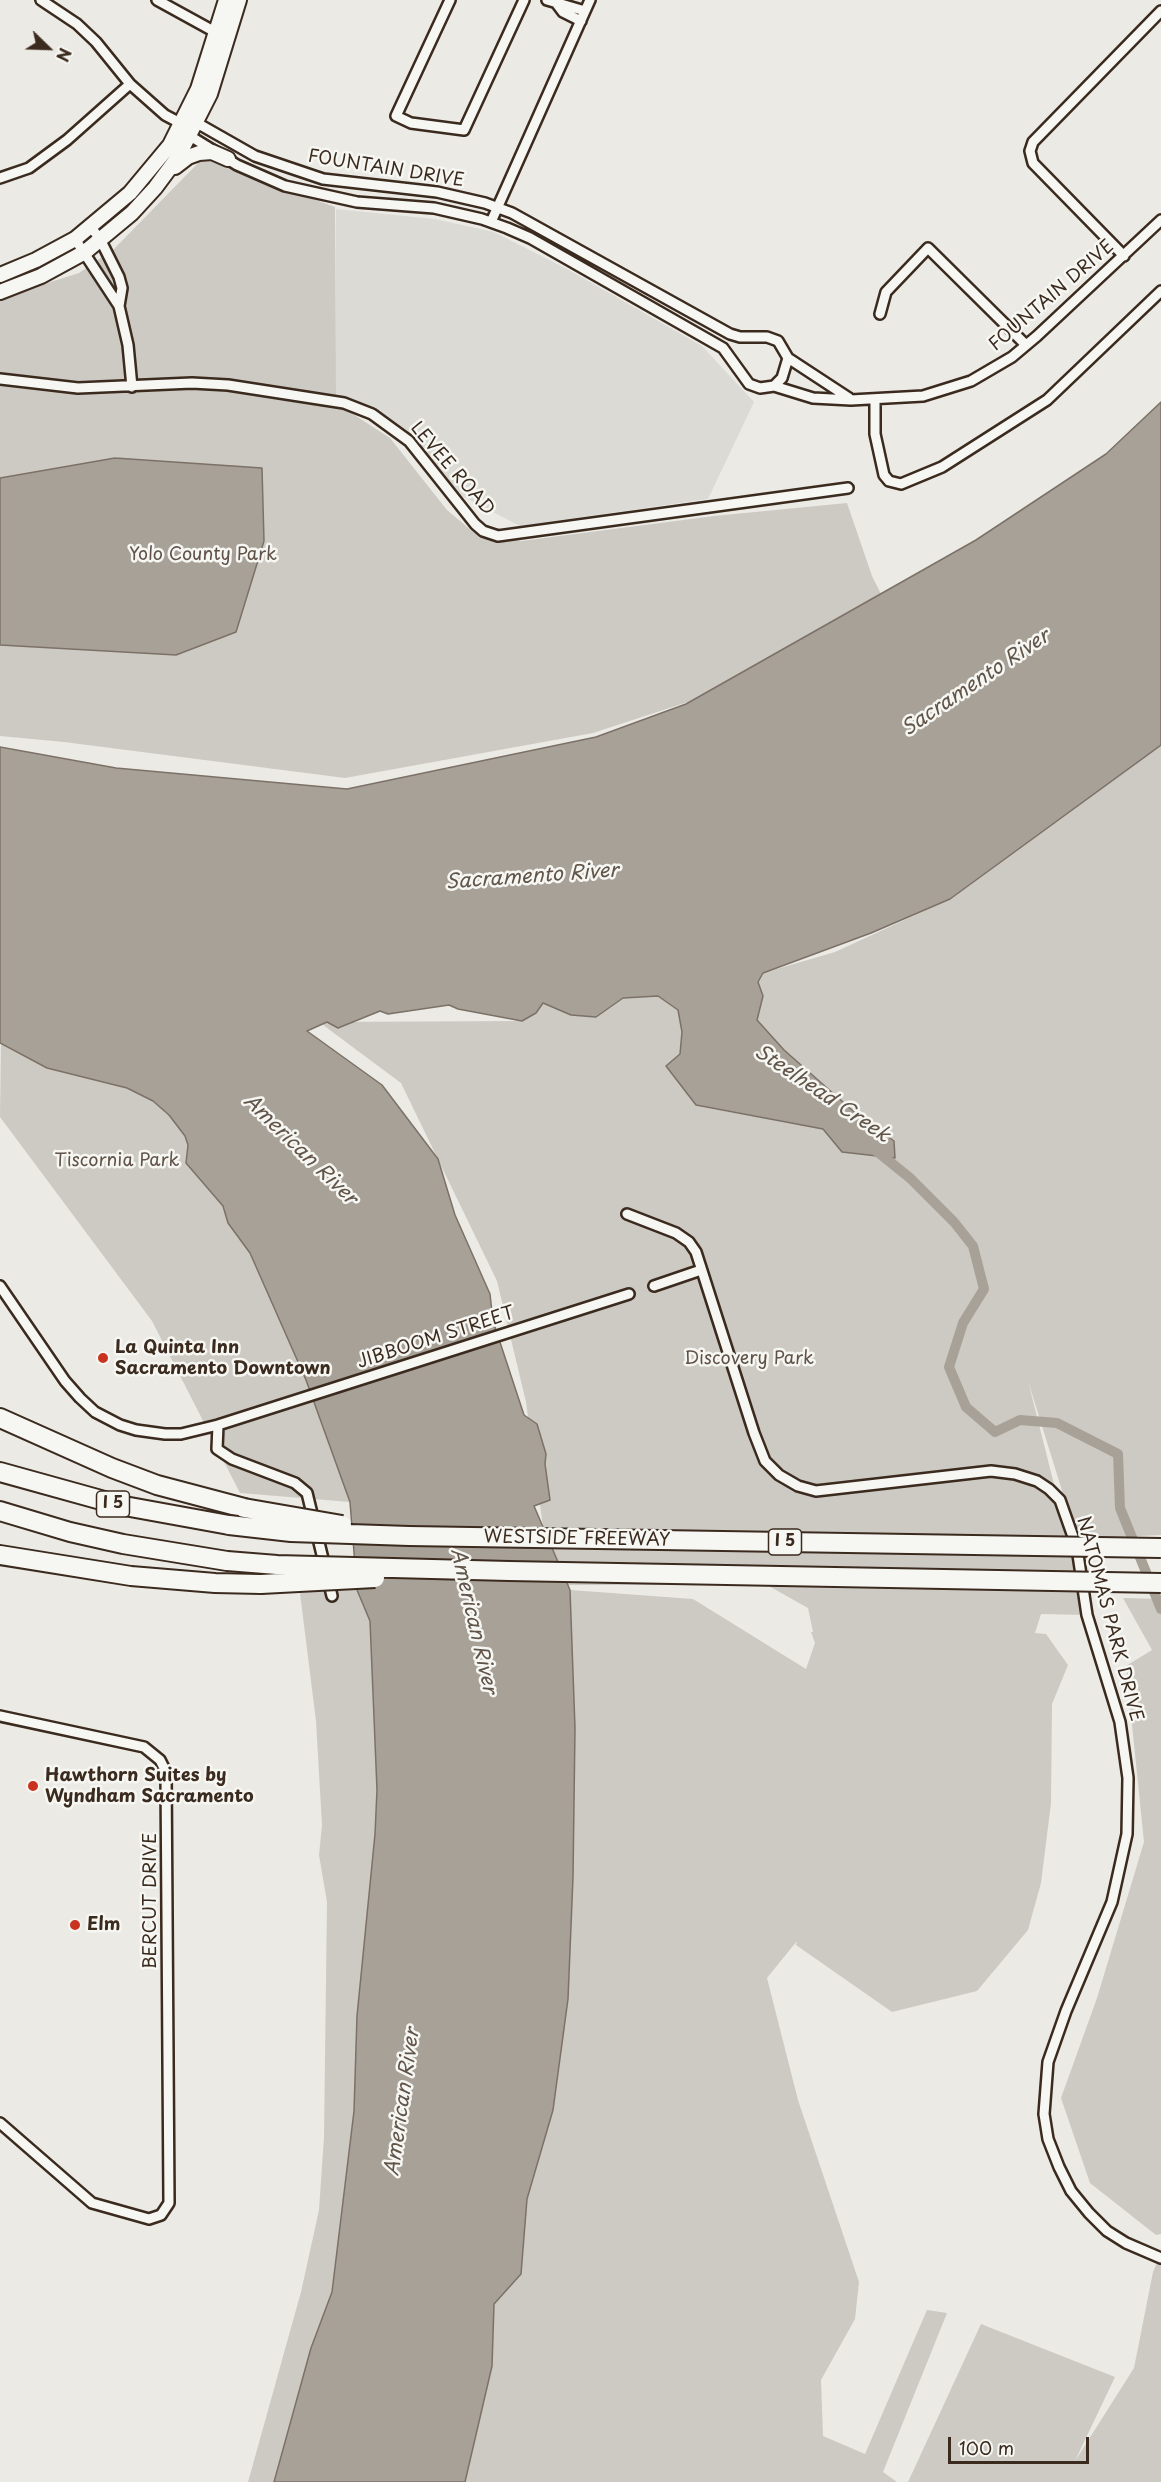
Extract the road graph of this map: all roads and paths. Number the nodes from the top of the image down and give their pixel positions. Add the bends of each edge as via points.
1 (41, 0) edge
2 (157, 0) edge
3 (226, 0) edge
4 (239, 0) edge
5 (450, 0) edge
6 (524, 0) edge
7 (590, 0) edge
8 (552, 2) edge
9 (175, 4) edge
10 (1161, 11) edge
11 (583, 16) junction
12 (217, 33) junction
13 (130, 84) junction
14 (190, 128) junction
15 (228, 159) junction
16 (166, 174) junction
17 (0, 178) edge
18 (497, 207) junction
19 (1161, 220) edge
20 (491, 222) junction
21 (90, 226) junction
22 (75, 239) junction
23 (100, 240) junction
24 (86, 252) junction
25 (1124, 256) junction
26 (0, 275) edge
27 (1161, 291) edge
28 (0, 292) edge
29 (119, 306) junction
30 (880, 314) dead end
31 (1026, 345) junction
32 (788, 358) junction
33 (0, 379) edge
34 (774, 386) junction
35 (132, 387) junction
36 (875, 399) junction
37 (851, 400) junction
38 (848, 488) dead end
39 (627, 1214) dead end
40 (701, 1270) junction
41 (0, 1286) edge
42 (654, 1286) dead end
43 (629, 1294) dead end
44 (0, 1418) edge
45 (218, 1425) junction
46 (0, 1472) edge
47 (0, 1510) edge
48 (409, 1536) junction
49 (1161, 1548) edge
50 (0, 1555) edge
51 (509, 1571) junction
52 (1161, 1583) edge
53 (332, 1596) dead end
54 (0, 1716) edge
55 (0, 2123) edge
56 (1161, 2258) edge

1 - 13 street via 77,24
2 - 9 street
3 - 12 street
4 - 14 street via 223,58
5 - 6 street via 396,116 411,123 464,130
7 - 11 street
8 - 11 street via 566,4
9 - 12 street
10 - 25 street via 1033,142 1030,151 1034,163
11 - 18 street
12 - 14 street
13 - 14 street via 165,115
13 - 17 street via 29,168
14 - 15 street, FOUNTAIN DRIVE
14 - 16 street
14 - 18 street, FOUNTAIN DRIVE via 323,179 437,192
14 - 21 street via 130,194
15 - 16 street via 212,152 199,153
15 - 20 street, FOUNTAIN DRIVE via 258,175 319,195 434,208
16 - 23 street via 132,213
18 - 20 street
18 - 32 street, FOUNTAIN DRIVE via 538,225 730,334 778,341
19 - 25 street, FOUNTAIN DRIVE
20 - 34 street, FOUNTAIN DRIVE via 530,238 723,348 749,384 760,388
21 - 22 street
21 - 23 street
22 - 24 street
22 - 26 street
23 - 24 street
23 - 29 street via 119,277
24 - 28 street
24 - 29 street
25 - 31 street, FOUNTAIN DRIVE
27 - 36 street via 1047,400 942,466 901,484 884,475 875,434
29 - 35 street
30 - 31 street via 886,292 928,248
31 - 36 street, FOUNTAIN DRIVE via 992,370 950,389 923,396
32 - 34 street via 782,378
32 - 37 street, FOUNTAIN DRIVE
33 - 35 street, LEVEE ROAD via 78,388
34 - 37 street, FOUNTAIN DRIVE via 813,398
35 - 38 street, LEVEE ROAD via 192,383 255,388 344,403 372,414 409,441 475,524 498,536
36 - 37 street, FOUNTAIN DRIVE
39 - 40 street, NATOMAS PARK DRIVE via 690,1242
40 - 42 street
40 - 56 street, NATOMAS PARK DRIVE via 754,1433 765,1461 779,1475 816,1491 991,1471 1037,1481 1060,1500 1077,1548 1088,1615 1120,1722 1128,1778 1126,1834 1112,1902 1048,2062 1044,2114 1048,2139 1071,2191 1107,2231
41 - 45 street, JIBBOOM STREET via 65,1381 95,1412 120,1425 154,1433 181,1434
43 - 45 street, JIBBOOM STREET
44 - 48 highway, bridge via 157,1485 244,1508
45 - 53 street via 217,1440 224,1454 303,1488
46 - 48 highway, WESTSIDE FREEWAY / I 5, bridge via 119,1505 230,1525 291,1532
47 - 51 highway, WESTSIDE FREEWAY / I 5, bridge via 123,1544 226,1561
48 - 49 highway, WESTSIDE FREEWAY / I 5, bridge
50 - 51 highway, bridge via 131,1576 215,1583
51 - 52 highway, WESTSIDE FREEWAY / I 5, bridge
54 - 55 street, BERCUT DRIVE via 144,1747 160,1760 166,1772 170,2196 165,2211 149,2219 92,2203

